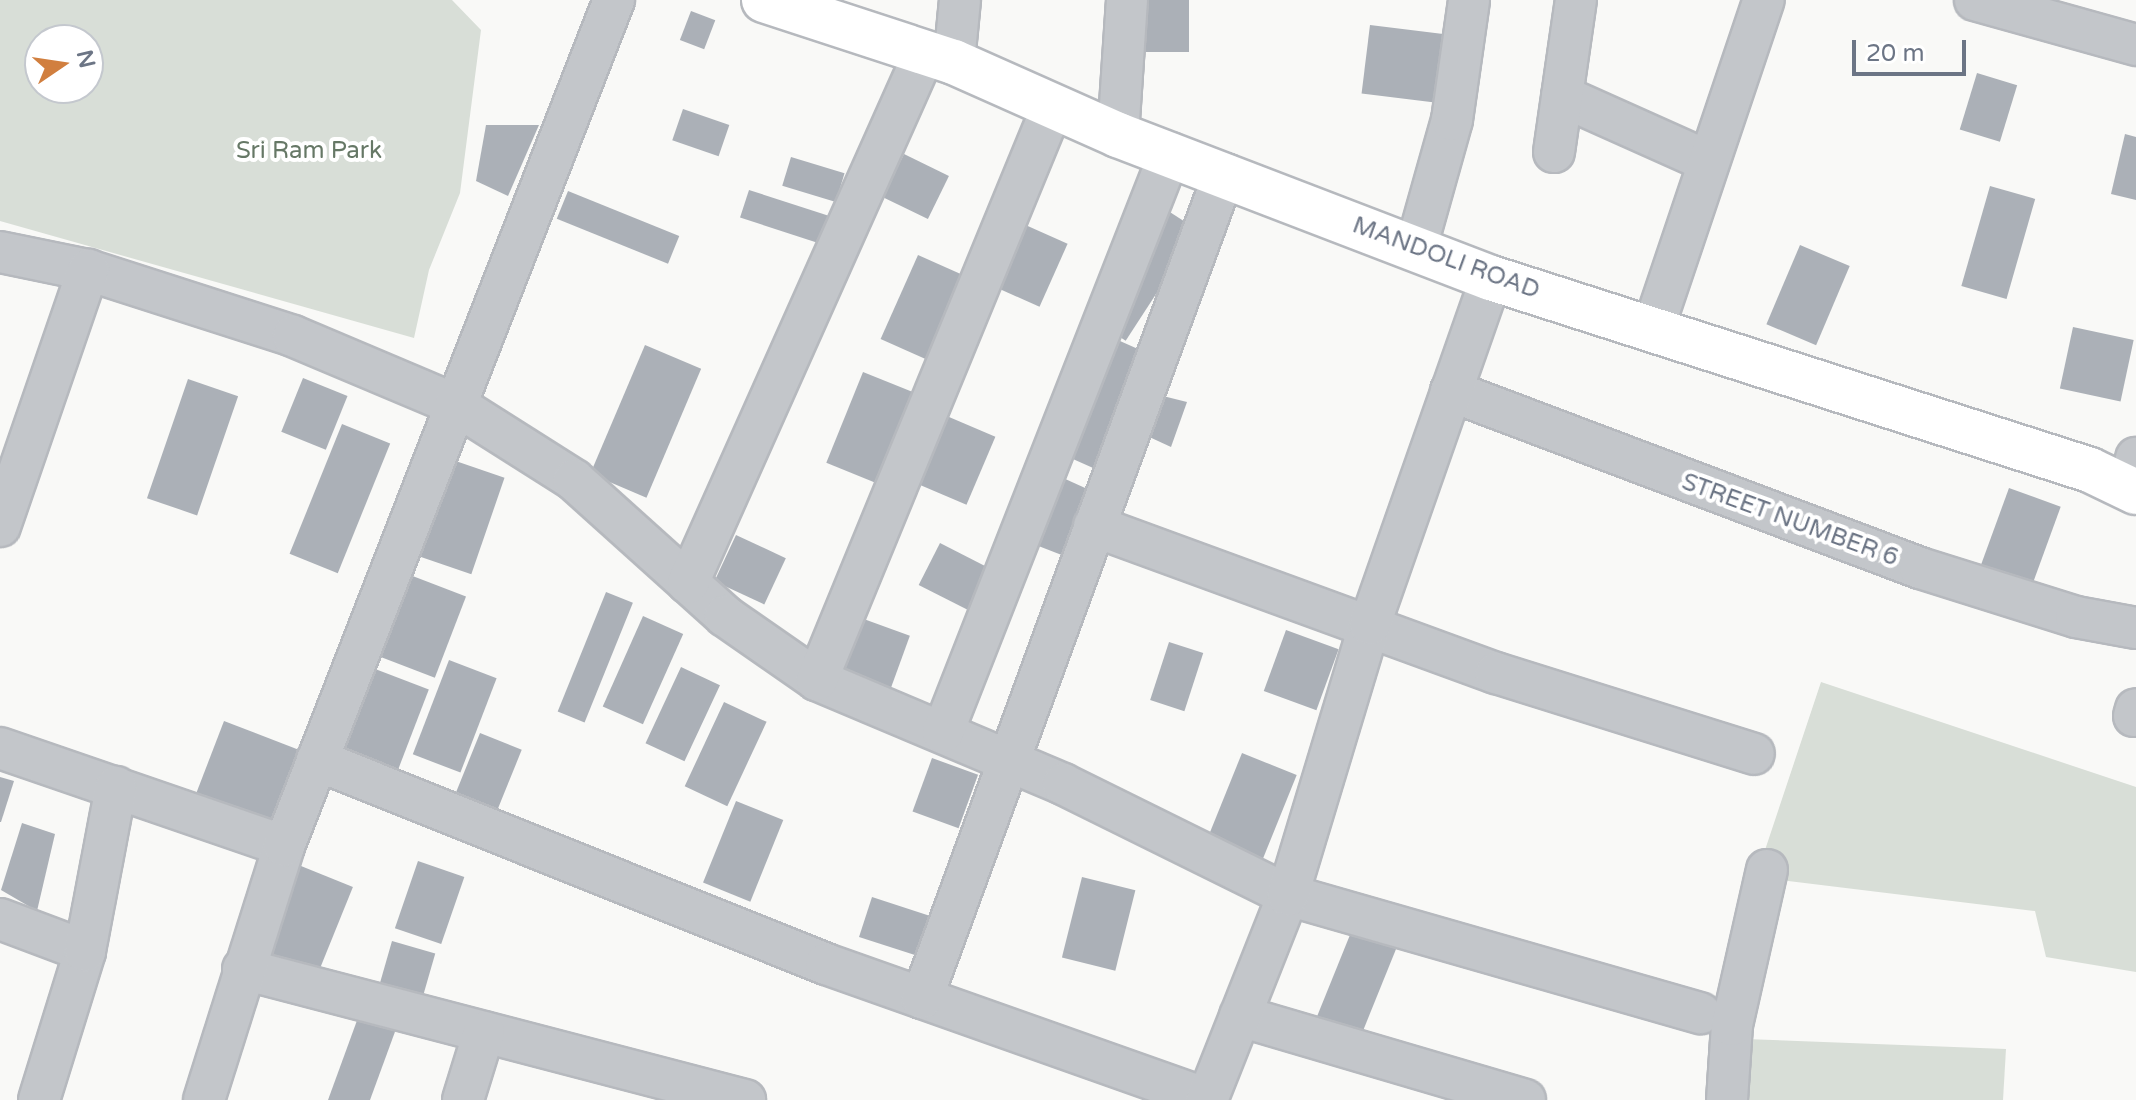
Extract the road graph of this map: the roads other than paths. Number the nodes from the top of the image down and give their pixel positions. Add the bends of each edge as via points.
1 (614, 0) edge
2 (960, 0) edge
3 (1127, 0) edge
4 (1469, 0) edge
5 (1576, 0) edge
6 (1764, 0) edge
7 (1975, 0) edge
8 (775, 2) edge
9 (2136, 45) edge
10 (940, 57) junction
11 (1562, 96) junction
12 (1052, 108) junction
13 (1118, 135) junction
14 (1554, 152) dead end
15 (1170, 153) junction
16 (1707, 161) junction
17 (1224, 174) junction
18 (1416, 248) junction
19 (0, 252) edge
20 (88, 270) junction
21 (1491, 278) junction
22 (1653, 329) junction
23 (1451, 391) junction
24 (456, 405) junction
25 (2134, 480) edge
26 (0, 526) edge
27 (1094, 526) junction
28 (688, 583) junction
29 (1370, 624) junction
30 (2136, 628) edge
31 (817, 680) junction
32 (943, 732) junction
33 (0, 748) edge
34 (1754, 754) dead end
35 (317, 760) junction
36 (1010, 761) junction
37 (116, 787) junction
38 (284, 846) junction
39 (1767, 870) dead end
40 (1288, 895) junction
41 (0, 919) edge
42 (85, 951) junction
43 (243, 969) junction
44 (922, 998) junction
45 (1700, 1013) dead end
46 (1240, 1016) junction
47 (484, 1032) junction
48 (702, 1095) edge
49 (39, 1100) edge
50 (204, 1100) edge
51 (463, 1100) edge
52 (745, 1100) edge
53 (1207, 1100) edge
54 (1525, 1100) edge
55 (1727, 1100) edge

1 - 24 street
2 - 10 street
3 - 13 street
4 - 18 street via 1452,120
5 - 11 street
6 - 16 street
7 - 9 street
8 - 10 street, MANDOLI ROAD
10 - 12 street, MANDOLI ROAD
10 - 28 street
11 - 14 street
11 - 16 street
12 - 13 street, MANDOLI ROAD
12 - 31 street
13 - 15 street, MANDOLI ROAD
15 - 17 street, MANDOLI ROAD
15 - 32 street
16 - 22 street
17 - 18 street, MANDOLI ROAD
17 - 27 street
18 - 21 street, MANDOLI ROAD
19 - 20 street
20 - 24 street via 293,336
20 - 26 street
21 - 22 street, MANDOLI ROAD
21 - 23 street
22 - 25 street, MANDOLI ROAD
23 - 29 street
23 - 30 street, STREET NUMBER 6 via 1920,568 2076,617
24 - 28 street via 574,480
24 - 35 street
27 - 29 street
27 - 36 street
28 - 31 street
29 - 34 street via 1496,673
29 - 40 street
31 - 32 street
32 - 36 street
33 - 37 street
35 - 38 street
35 - 44 street
36 - 40 street
36 - 44 street
37 - 38 street
37 - 42 street
38 - 43 street
39 - 55 street via 1732,1025
40 - 45 street
40 - 46 street
41 - 42 street
42 - 49 street
43 - 47 street
43 - 50 street
44 - 53 street
46 - 53 street
46 - 54 street
47 - 48 street
47 - 51 street
48 - 52 street

